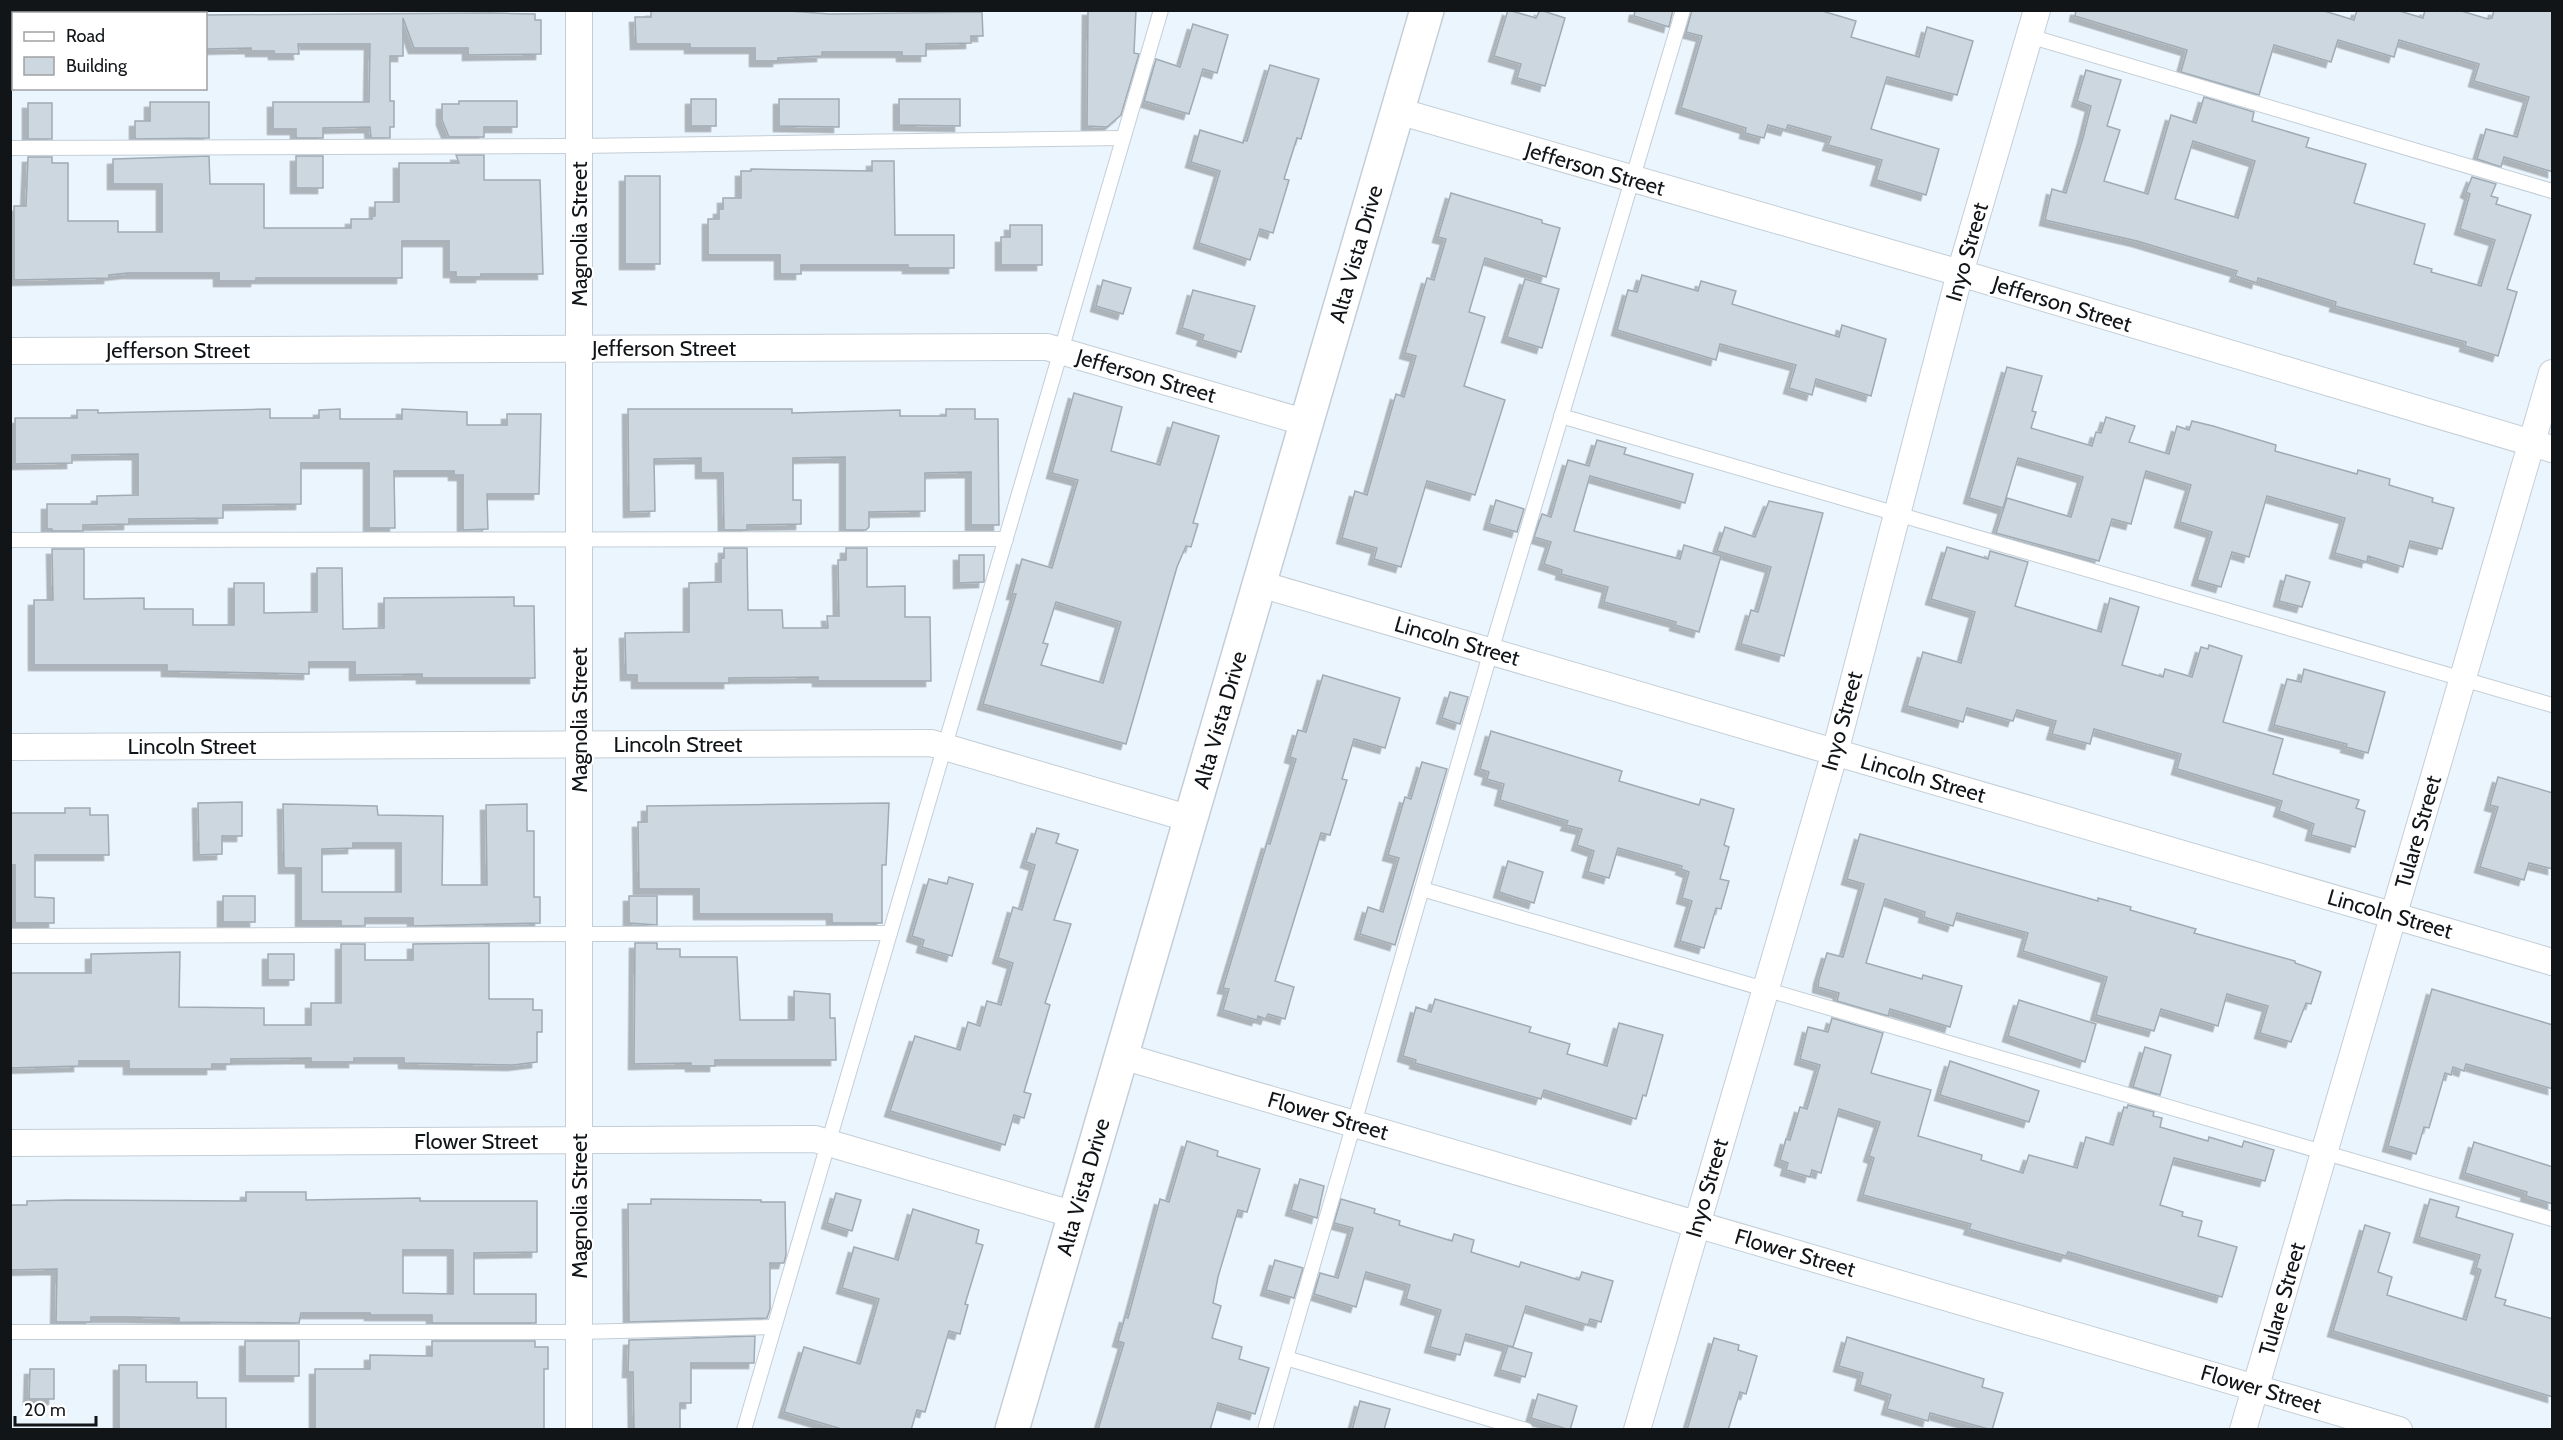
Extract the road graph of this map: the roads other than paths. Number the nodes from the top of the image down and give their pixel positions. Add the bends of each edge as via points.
1 (579, 10) edge
2 (1161, 10) edge
3 (1427, 10) edge
4 (1683, 10) edge
5 (2037, 10) edge
6 (2029, 36) junction
7 (1398, 111) junction
8 (1124, 138) junction
9 (579, 146) junction
10 (10, 148) edge
11 (1631, 179) junction
12 (2553, 191) edge
13 (1960, 273) junction
14 (579, 348) junction
15 (10, 351) edge
16 (1061, 351) junction
17 (2553, 373) edge
18 (1561, 416) junction
19 (1307, 423) junction
20 (2542, 446) edge
21 (1897, 512) junction
22 (579, 539) junction
23 (1006, 539) junction
24 (10, 540) edge
25 (1260, 584) junction
26 (1491, 651) junction
27 (2463, 679) junction
28 (2553, 705) edge
29 (579, 744) junction
30 (10, 747) edge
31 (944, 747) junction
32 (1835, 752) junction
33 (1191, 819) junction
34 (1422, 889) junction
35 (2394, 915) junction
36 (890, 933) junction
37 (579, 935) junction
38 (10, 936) edge
39 (2553, 962) edge
40 (1766, 988) junction
41 (1122, 1056) junction
42 (1355, 1124) junction
43 (579, 1140) junction
44 (10, 1143) edge
45 (828, 1143) junction
46 (2325, 1152) junction
47 (1075, 1215) junction
48 (2553, 1219) edge
49 (1697, 1224) junction
50 (774, 1327) junction
51 (10, 1332) edge
52 (579, 1332) junction
53 (1286, 1359) junction
54 (2256, 1388) junction
55 (579, 1430) edge
56 (744, 1430) edge
57 (1012, 1430) edge
58 (1265, 1430) edge
59 (1526, 1430) edge
60 (1637, 1430) edge
61 (2243, 1430) edge
62 (2399, 1430) edge

1 - 9 street, Magnolia Street
2 - 8 lane
3 - 7 street, Alta Vista Drive
4 - 11 lane
5 - 6 street, Inyo Street
6 - 12 lane
6 - 13 street, Inyo Street
7 - 11 street, Jefferson Street
7 - 19 street, Alta Vista Drive
8 - 9 lane
8 - 16 lane
9 - 10 lane
9 - 14 street, Magnolia Street
11 - 13 street, Jefferson Street
11 - 18 lane
13 - 20 street, Jefferson Street
13 - 21 street, Inyo Street
14 - 15 street, Jefferson Street
14 - 16 street, Jefferson Street via 1047,347
14 - 22 street, Magnolia Street
16 - 19 street, Jefferson Street
16 - 23 lane
17 - 20 street, Tulare Street
18 - 21 lane
18 - 26 lane
19 - 25 street, Alta Vista Drive
20 - 27 street, Tulare Street
21 - 27 lane
21 - 32 street, Inyo Street
22 - 23 lane
22 - 24 lane
22 - 29 street, Magnolia Street
23 - 31 lane
25 - 26 street, Lincoln Street
25 - 33 street, Alta Vista Drive
26 - 32 street, Lincoln Street
26 - 34 lane
27 - 28 lane
27 - 35 street, Tulare Street
29 - 30 street, Lincoln Street
29 - 31 street, Lincoln Street via 931,743
29 - 37 street, Magnolia Street
31 - 33 street, Lincoln Street
31 - 36 lane
32 - 35 street, Lincoln Street
32 - 40 street, Inyo Street
33 - 41 street, Alta Vista Drive
34 - 40 lane
34 - 42 lane
35 - 39 street, Lincoln Street
35 - 46 street, Tulare Street
36 - 37 lane
36 - 45 lane
37 - 38 lane
37 - 43 street, Magnolia Street
40 - 46 lane
40 - 49 street, Inyo Street
41 - 42 street, Flower Street
41 - 47 street, Alta Vista Drive
42 - 49 street, Flower Street
42 - 53 lane
43 - 44 street, Flower Street
43 - 45 street, Flower Street via 815,1139
43 - 52 street, Magnolia Street
45 - 47 street, Flower Street
45 - 50 lane
46 - 48 lane
46 - 54 street, Tulare Street
47 - 57 street, Alta Vista Drive
49 - 54 street, Flower Street
49 - 60 street, Inyo Street
50 - 52 lane
50 - 56 lane
51 - 52 lane
52 - 55 street, Magnolia Street
53 - 58 lane
53 - 59 lane
54 - 61 street, Tulare Street
54 - 62 street, Flower Street

